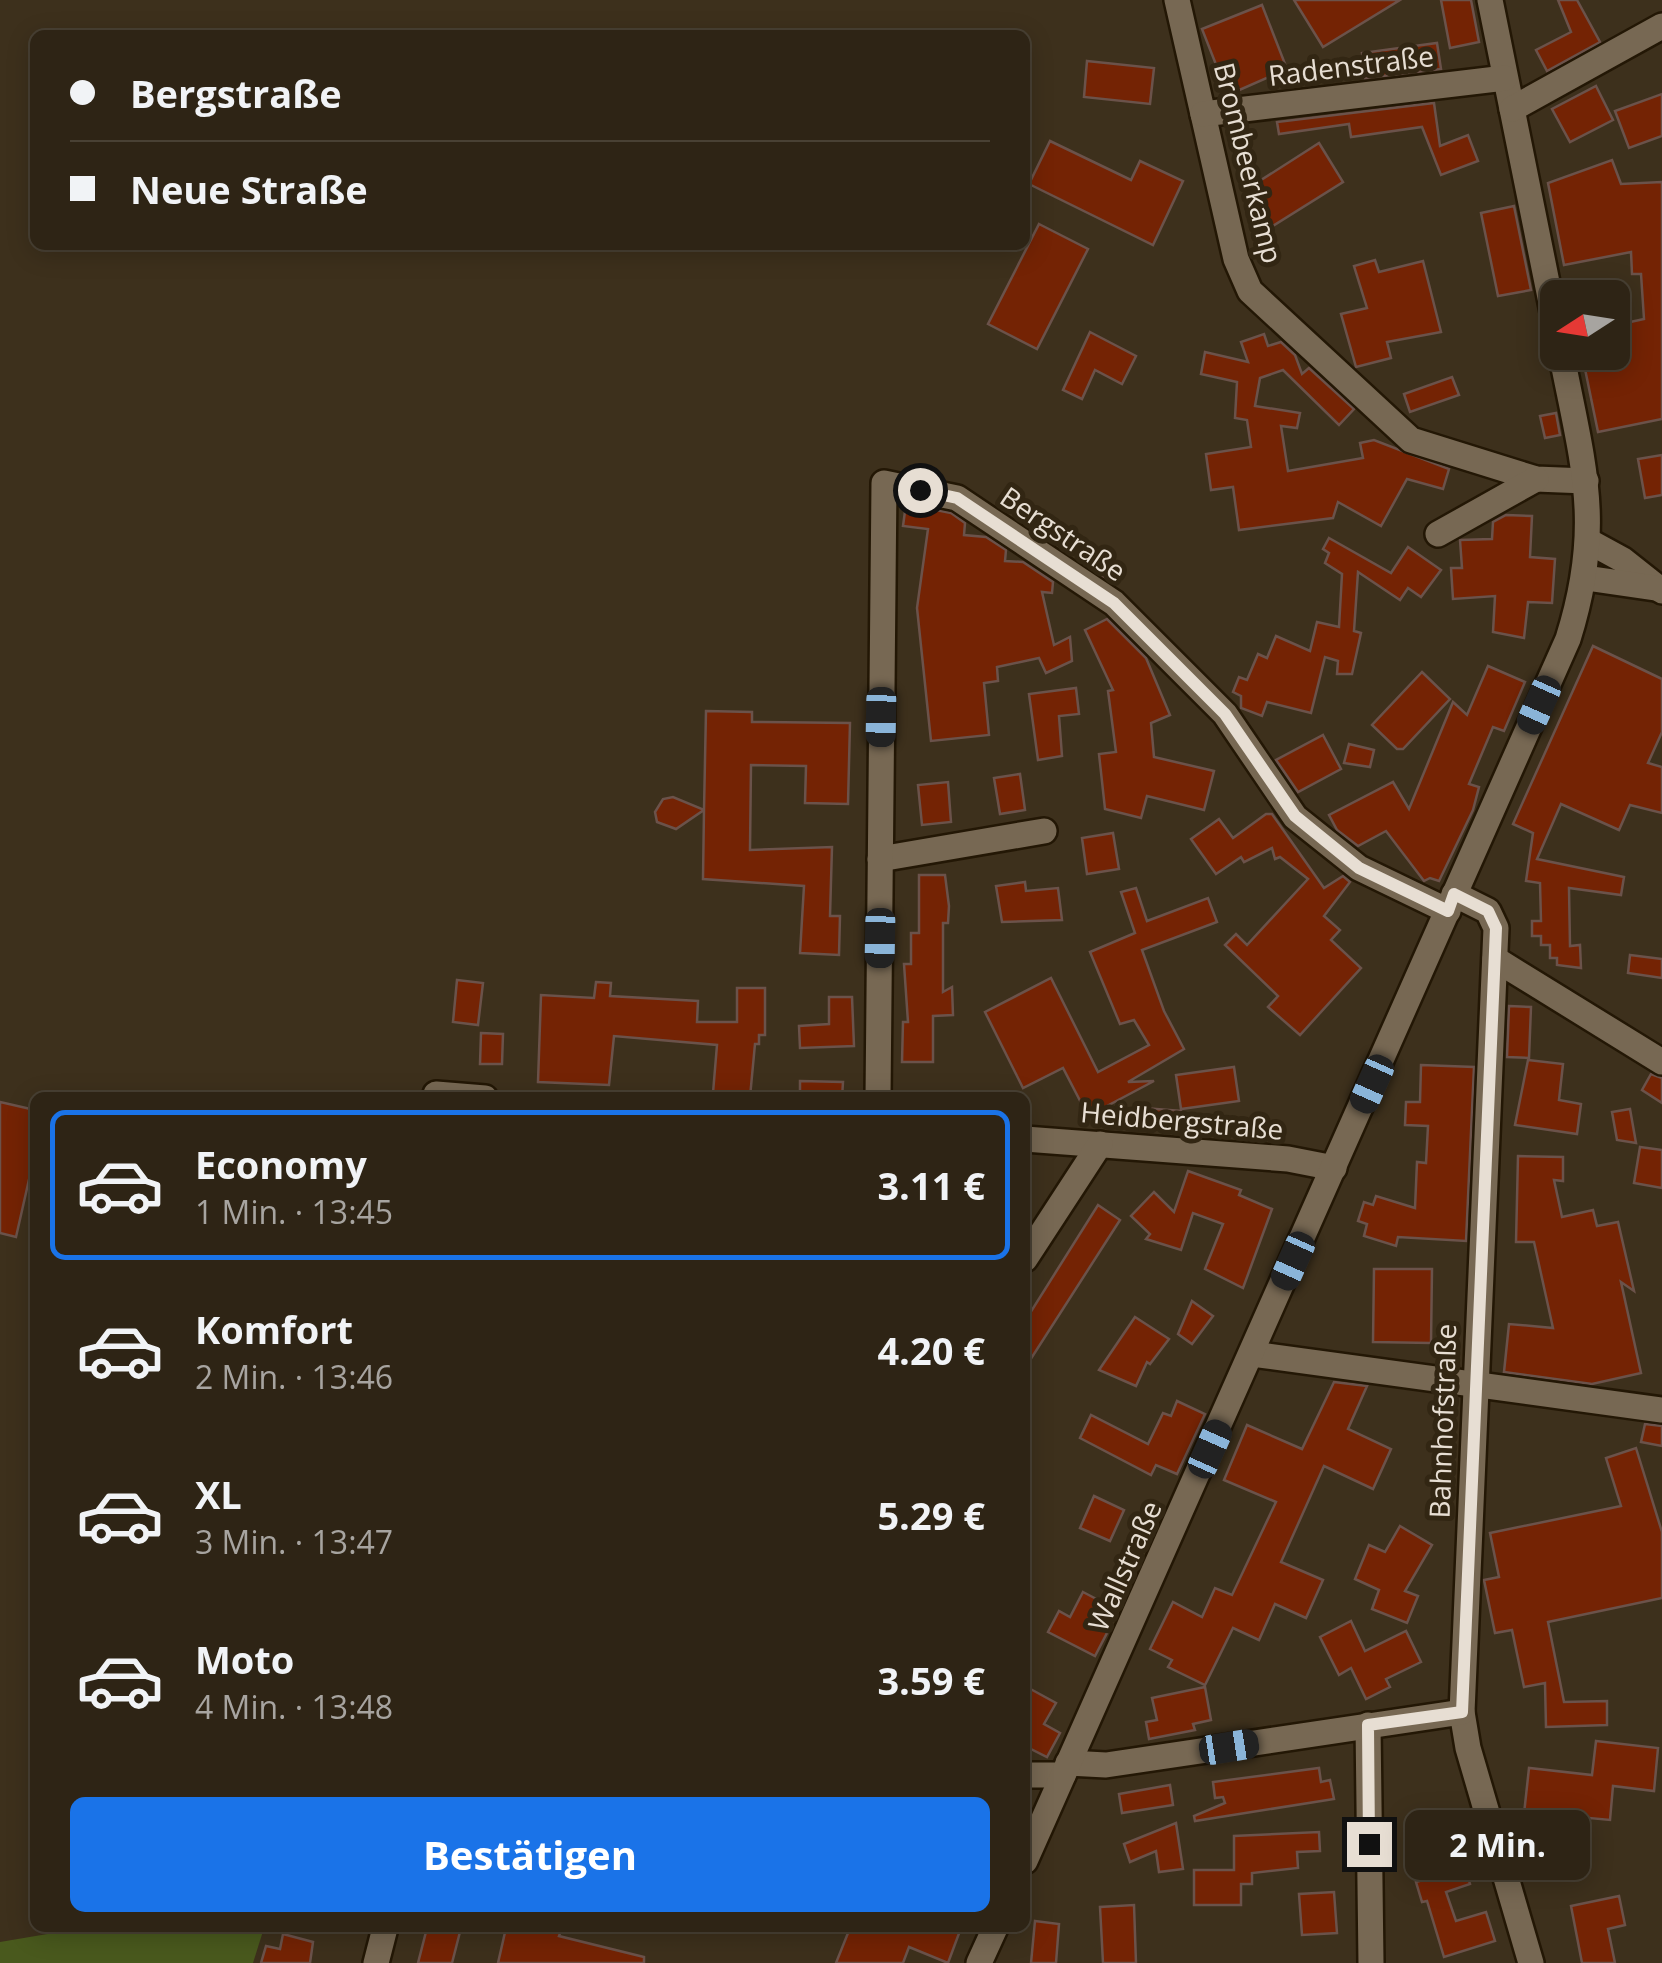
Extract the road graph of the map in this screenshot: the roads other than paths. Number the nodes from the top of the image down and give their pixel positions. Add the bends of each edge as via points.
1 (1177, 0) edge
2 (1490, 0) edge
3 (1662, 26) edge
4 (1506, 78) junction
5 (1512, 109) junction
6 (1203, 114) junction
7 (1546, 280) edge
8 (1564, 370) edge
9 (1536, 479) junction
10 (1586, 481) junction
11 (1438, 534) dead end
12 (1590, 542) junction
13 (1586, 578) junction
14 (1659, 589) edge
15 (1044, 832) dead end
16 (880, 859) junction
17 (1451, 903) junction
18 (1495, 959) junction
19 (1662, 1062) edge
20 (878, 1092) edge
21 (1030, 1139) edge
22 (1100, 1144) junction
23 (1334, 1168) junction
24 (1030, 1252) edge
25 (1252, 1354) junction
26 (1474, 1384) junction
27 (1662, 1410) edge
28 (1462, 1712) junction
29 (1368, 1725) junction
30 (1066, 1769) junction
31 (1030, 1774) edge
32 (1030, 1849) edge
33 (384, 1932) edge
34 (993, 1932) edge
35 (376, 1963) edge
36 (980, 1963) edge
37 (1371, 1963) edge
38 (1532, 1963) edge

1 - 6 street, Brombeerkamp
2 - 4 street
3 - 5 street
4 - 5 street
4 - 6 street, Radenstraße
5 - 7 street
6 - 9 street, Brombeerkamp via 1236,258 1250,291 1411,440
8 - 10 street
9 - 10 street, Brombeerkamp
9 - 11 street
10 - 12 street
12 - 13 street
12 - 14 street
13 - 14 street
13 - 17 street, Wallstraße via 1568,638
15 - 16 street
16 - 17 street, Bergstraße via 884,483 957,498 1114,603 1225,714 1295,816 1359,868
16 - 20 street
17 - 18 street, Bahnhofstraße via 1488,911 1496,928
17 - 23 street, Wallstraße
18 - 19 street
18 - 26 street, Bahnhofstraße
21 - 22 street, Heidbergstraße
22 - 23 street, Heidbergstraße
22 - 24 street
23 - 25 street, Wallstraße
25 - 26 street
25 - 30 street, Wallstraße
26 - 27 street
26 - 28 street, Bahnhofstraße
28 - 29 street
28 - 38 street, Bahnhofstraße
29 - 30 street
29 - 37 street
30 - 31 street
30 - 32 street, Wallstraße
33 - 35 street
34 - 36 street

